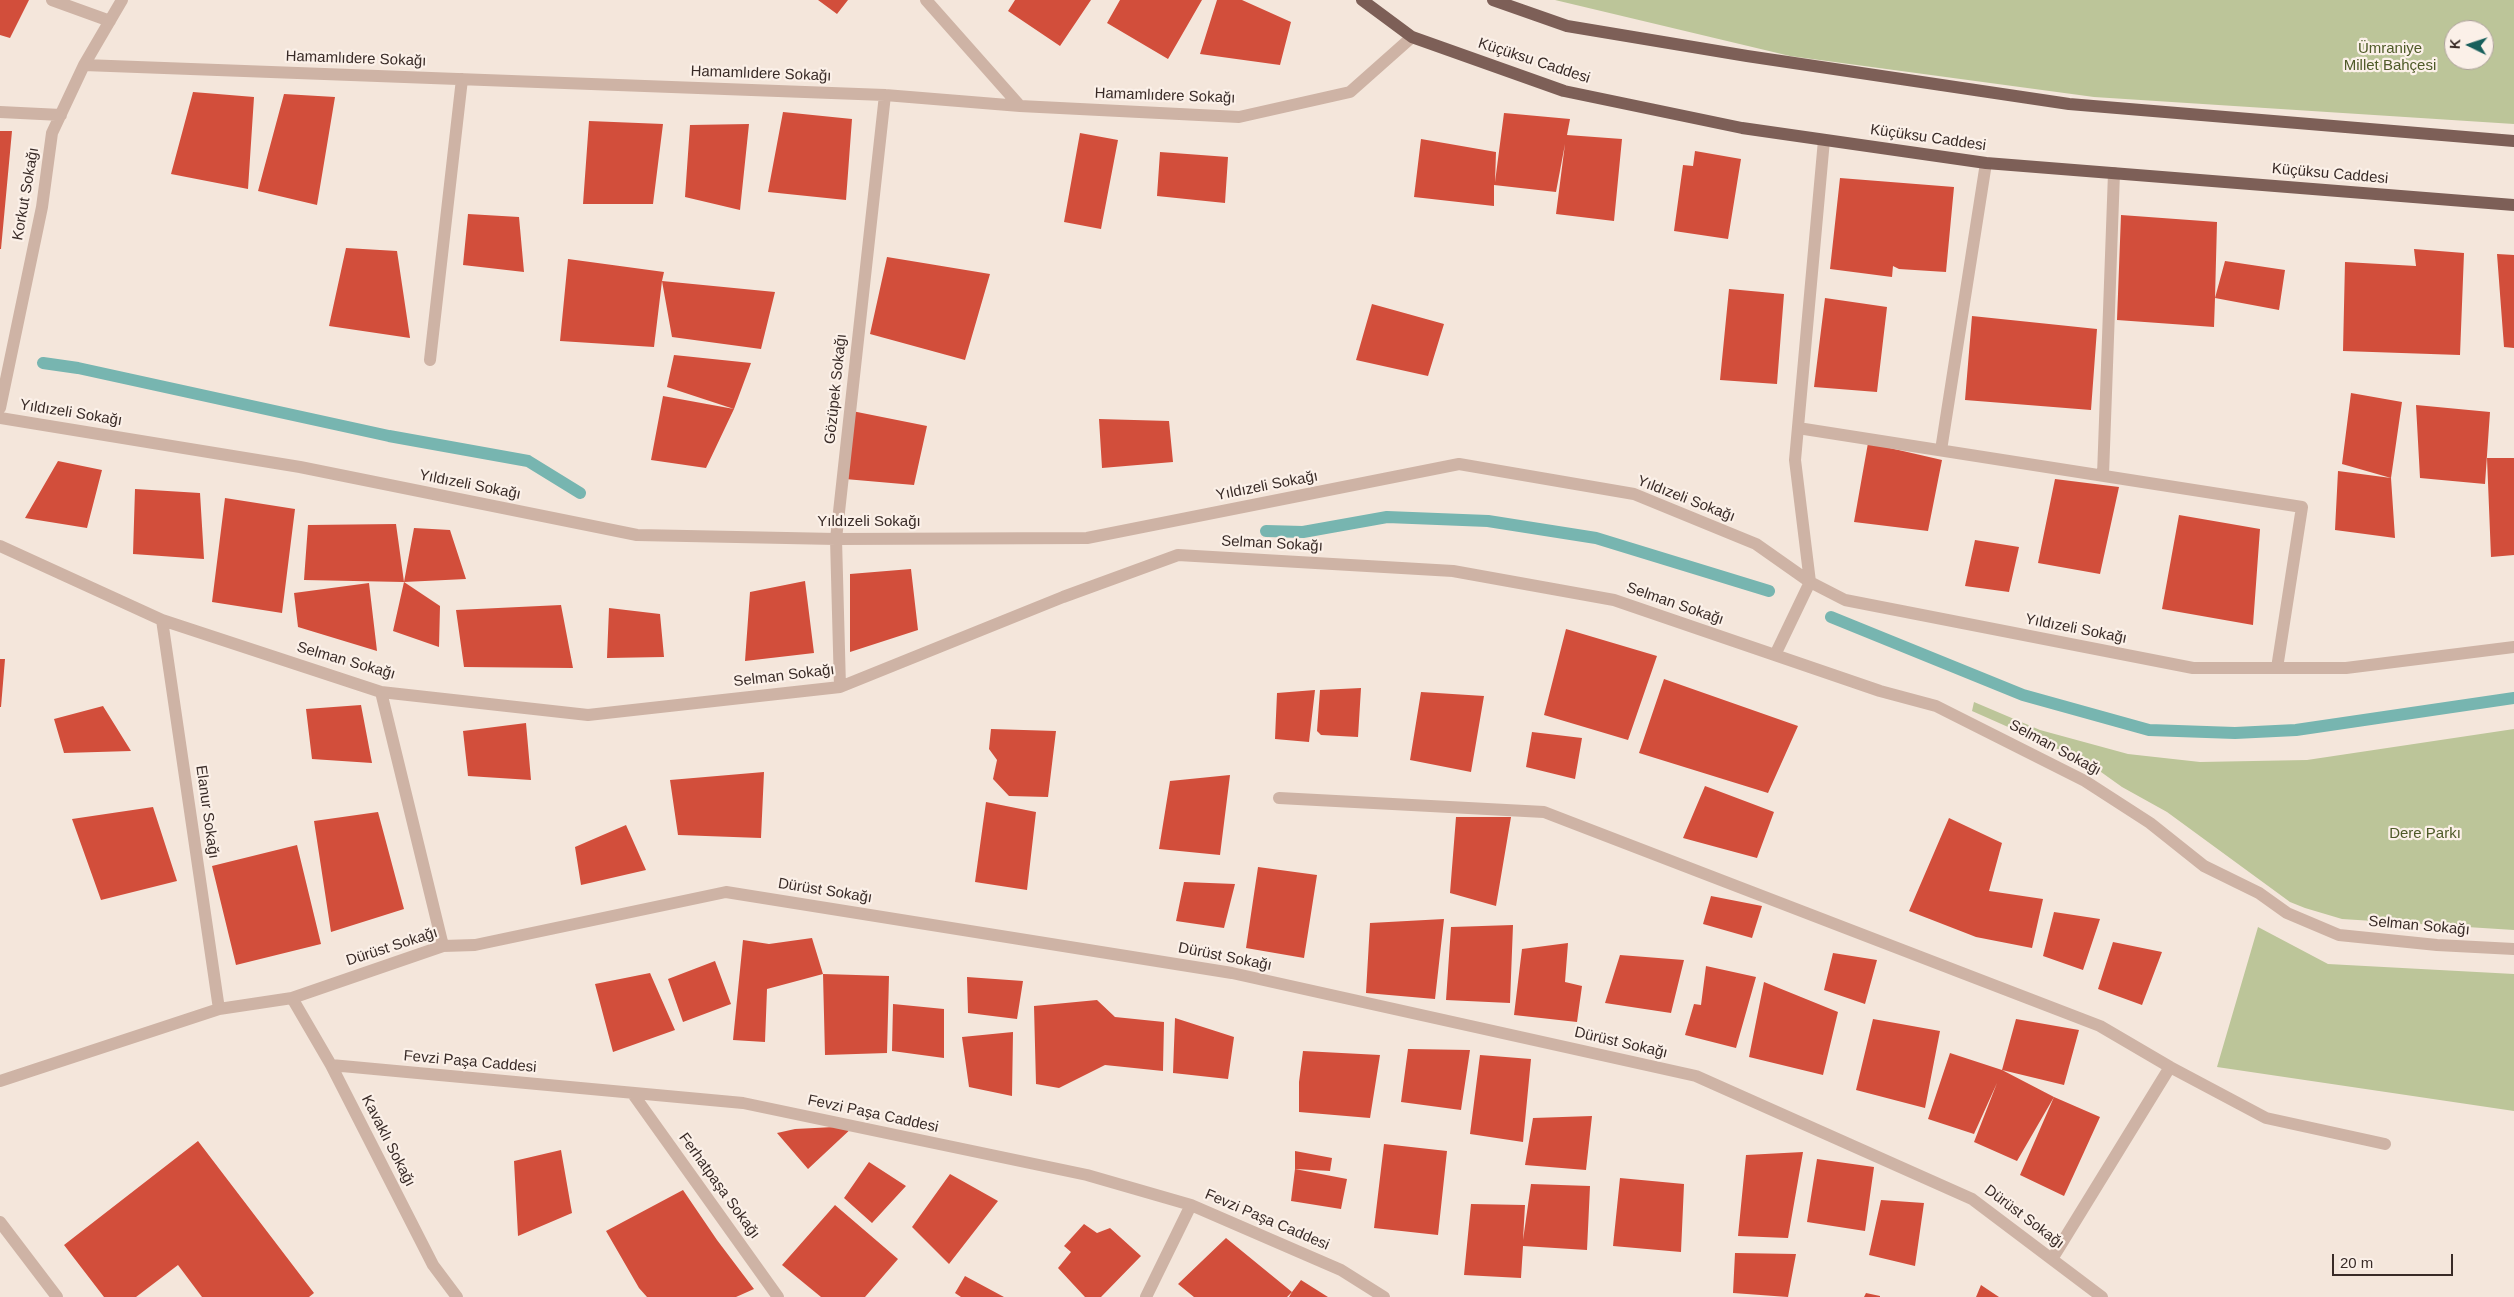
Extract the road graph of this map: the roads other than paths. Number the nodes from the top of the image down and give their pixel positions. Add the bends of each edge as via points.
1 (52, 0) edge
2 (122, 0) edge
3 (926, 0) edge
4 (1362, 0) edge
5 (1493, 0) edge
6 (110, 21) junction
7 (1412, 37) junction
8 (84, 65) junction
9 (462, 79) junction
10 (885, 95) junction
11 (1020, 106) junction
12 (0, 112) edge
13 (61, 115) junction
14 (1824, 140) junction
15 (2514, 141) edge
16 (1986, 163) junction
17 (2114, 173) junction
18 (2514, 205) edge
19 (430, 360) dead end
20 (0, 408) edge
21 (0, 418) edge
22 (1798, 428) junction
23 (1941, 450) junction
24 (2103, 475) junction
25 (836, 539) junction
26 (0, 546) edge
27 (1810, 582) junction
28 (162, 620) junction
29 (2514, 647) edge
30 (1775, 655) junction
31 (2277, 668) junction
32 (840, 687) junction
33 (381, 692) junction
34 (1279, 798) dead end
35 (444, 946) junction
36 (2514, 949) edge
37 (292, 998) junction
38 (220, 1009) junction
39 (331, 1065) junction
40 (2170, 1067) junction
41 (0, 1081) edge
42 (632, 1094) junction
43 (2384, 1144) dead end
44 (1191, 1205) junction
45 (0, 1222) edge
46 (2052, 1259) junction
47 (57, 1297) edge
48 (457, 1297) edge
49 (778, 1297) edge
50 (1146, 1297) edge
51 (1384, 1297) edge
52 (2102, 1297) edge

1 - 6 street
2 - 6 street, Korkut Sokağı
3 - 11 street
4 - 7 main road, Küçüksu Caddesi
5 - 15 main road via 1568,26 2068,104
6 - 8 street, Korkut Sokağı
7 - 11 street, Hamamlıdere Sokağı via 1350,92 1239,116
7 - 14 main road, Küçüksu Caddesi via 1564,91 1742,128
8 - 9 street, Hamamlıdere Sokağı
8 - 13 street, Korkut Sokağı
9 - 10 street, Hamamlıdere Sokağı
9 - 19 street
10 - 11 street, Hamamlıdere Sokağı
10 - 25 street, Gözüpek Sokağı
12 - 13 street
13 - 20 street, Korkut Sokağı via 52,132 42,207
14 - 16 main road, Küçüksu Caddesi
14 - 22 street
16 - 17 main road, Küçüksu Caddesi
16 - 23 street
17 - 18 main road, Küçüksu Caddesi
17 - 24 street
21 - 25 street, Yıldızeli Sokağı via 300,467 637,535
22 - 23 street
22 - 27 street via 1795,460
23 - 24 street
24 - 31 street via 2302,507
25 - 27 street, Yıldızeli Sokağı via 1087,538 1459,464 1634,494 1756,544
25 - 32 street, Gözüpek Sokağı
26 - 28 street, Selman Sokağı
27 - 30 street
27 - 31 street, Yıldızeli Sokağı via 1845,600 2193,668
28 - 33 street, Selman Sokağı
28 - 38 street, Elanur Sokağı
29 - 31 street, Yıldızeli Sokağı via 2346,668
30 - 32 street, Selman Sokağı via 1614,600 1452,571 1178,555 1063,597
30 - 36 street, Selman Sokağı via 1880,691 1936,706 2018,746 2084,781 2150,823 2204,866 2259,893 2287,912 2339,935
32 - 33 street, Selman Sokağı via 588,715
33 - 35 street
34 - 40 street via 1544,812 2100,1026
35 - 37 street, Dürüst Sokağı
35 - 46 street, Dürüst Sokağı via 474,945 726,892 1232,973 1696,1076 1972,1199
37 - 38 street, Dürüst Sokağı
37 - 39 street, Kavaklı Sokağı
38 - 41 street, Dürüst Sokağı
39 - 42 street, Fevzi Paşa Caddesi
39 - 48 street, Kavaklı Sokağı via 433,1265
40 - 43 street via 2266,1118
40 - 46 street
42 - 44 street, Fevzi Paşa Caddesi via 743,1103 1087,1175
42 - 49 street, Ferhatpaşa Sokağı
44 - 50 street
44 - 51 street, Fevzi Paşa Caddesi via 1341,1270
45 - 47 street
46 - 52 street, Dürüst Sokağı

